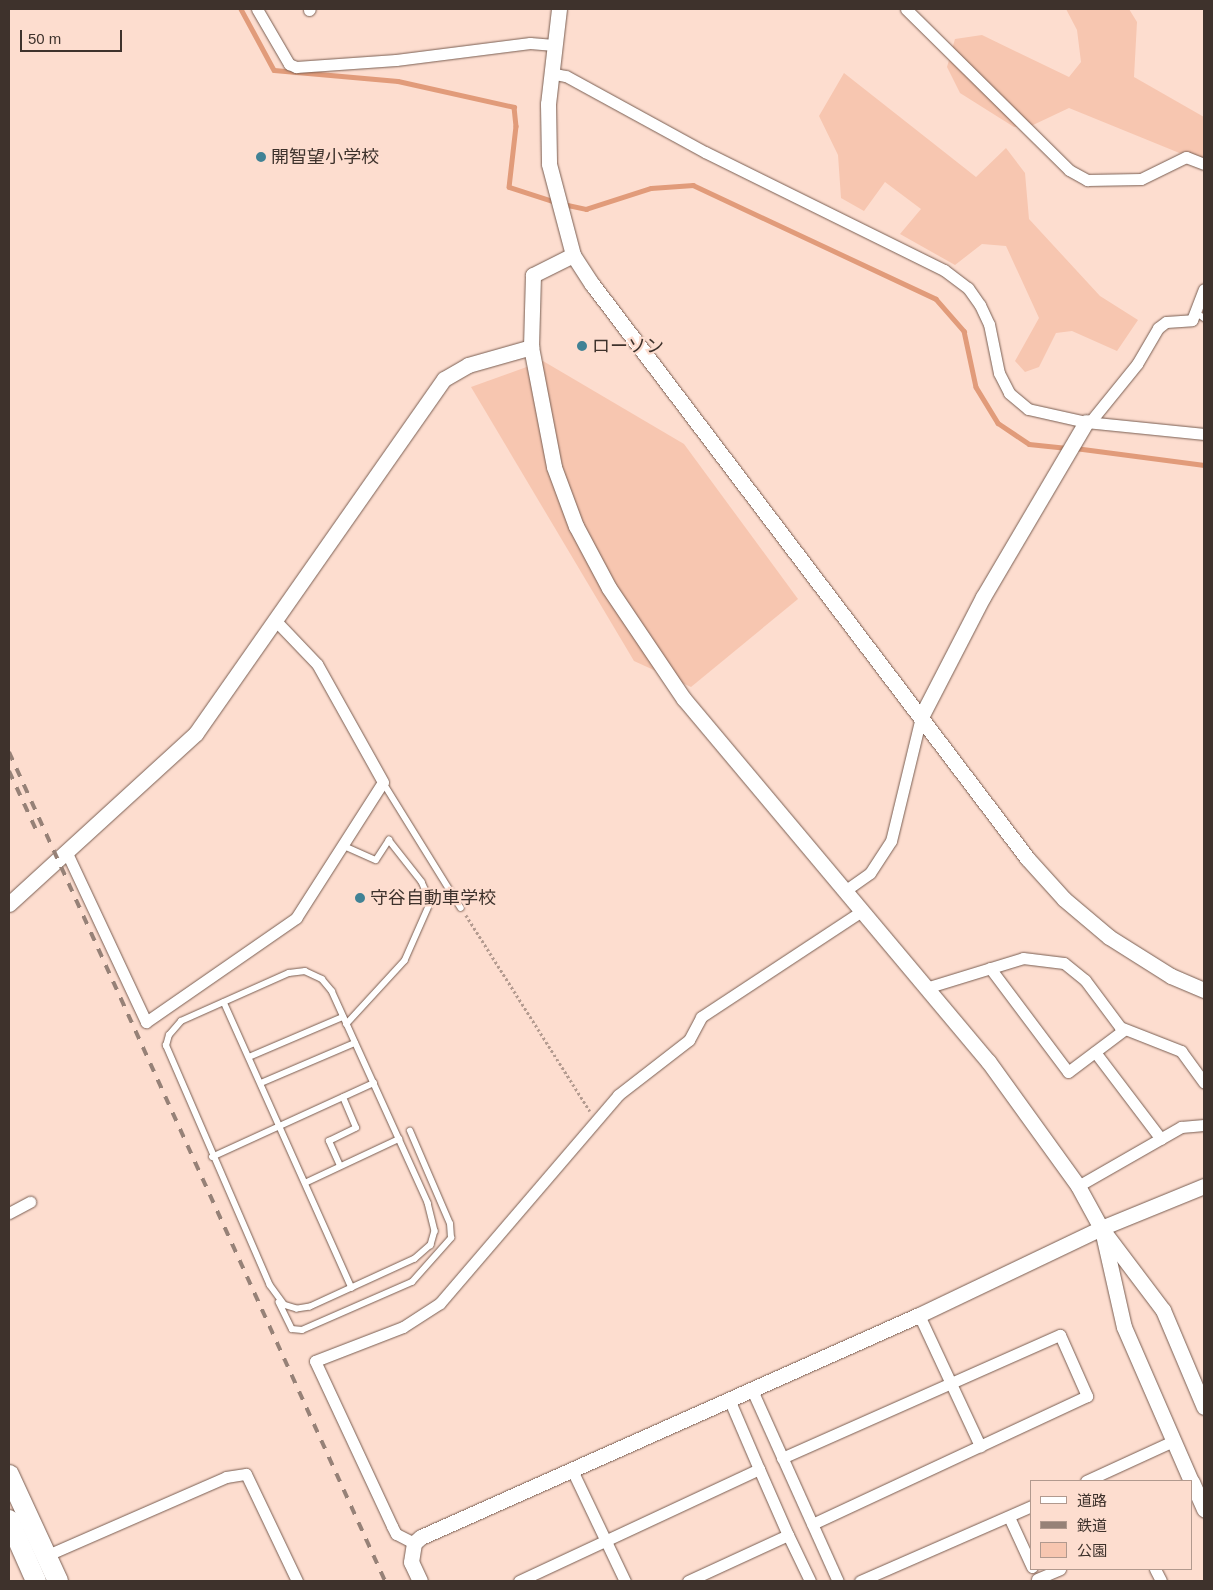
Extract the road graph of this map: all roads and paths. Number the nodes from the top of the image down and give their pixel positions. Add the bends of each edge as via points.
1 (257, 9) edge
2 (559, 9) edge
3 (906, 9) edge
4 (554, 45) junction
5 (550, 72) junction
6 (1203, 160) edge
7 (573, 255) junction
8 (1204, 289) edge
9 (1200, 315) edge
10 (531, 347) junction
11 (1088, 422) junction
12 (1204, 434) edge
13 (275, 620) junction
14 (921, 717) junction
15 (383, 782) junction
16 (342, 845) junction
17 (66, 852) junction
18 (846, 890) junction
19 (9, 904) edge
20 (461, 908) joint
21 (862, 911) junction
22 (990, 968) junction
23 (929, 987) junction
24 (1204, 990) edge
25 (224, 1002) junction
26 (343, 1017) junction
27 (347, 1024) junction
28 (1124, 1030) junction
29 (355, 1043) junction
30 (1095, 1052) junction
31 (249, 1057) junction
32 (261, 1083) junction
33 (374, 1083) junction
34 (1204, 1083) edge
35 (343, 1098) junction
36 (596, 1120) junction
37 (1204, 1125) edge
38 (280, 1127) junction
39 (410, 1131) dead end
40 (399, 1139) junction
41 (1161, 1139) junction
42 (212, 1157) junction
43 (340, 1166) junction
44 (305, 1183) junction
45 (1078, 1186) junction
46 (1204, 1186) edge
47 (30, 1202) dead end
48 (9, 1213) edge
49 (1101, 1228) junction
50 (352, 1288) junction
51 (276, 1296) junction
52 (919, 1315) junction
53 (952, 1383) junction
54 (752, 1390) junction
55 (729, 1400) junction
56 (1204, 1407) edge
57 (1173, 1441) junction
58 (980, 1446) junction
59 (782, 1458) junction
60 (759, 1469) junction
61 (572, 1470) junction
62 (9, 1474) edge
63 (1088, 1480) edge
64 (1191, 1480) edge
65 (1193, 1484) edge
66 (1030, 1507) edge
67 (1204, 1509) edge
68 (1009, 1516) junction
69 (9, 1520) edge
70 (812, 1524) junction
71 (788, 1535) junction
72 (606, 1541) junction
73 (414, 1543) junction
74 (1030, 1563) edge
75 (37, 1567) edge
76 (1055, 1570) edge
77 (1035, 1574) edge
78 (58, 1581) edge
79 (296, 1581) edge
80 (420, 1581) edge
81 (519, 1581) edge
82 (625, 1581) edge
83 (688, 1581) edge
84 (810, 1581) edge
85 (838, 1581) edge
86 (860, 1581) edge

1 - 4 street via 289,64 296,66 378,62 530,43
2 - 4 street
3 - 6 street via 1069,170 1087,180 1141,179 1186,157
4 - 5 street
5 - 7 street via 549,164
5 - 11 street via 566,76 705,152 944,270 968,288 980,306 989,324 999,373 1010,393 1028,409
7 - 10 street via 533,275
7 - 14 street via 650,364
8 - 9 street
9 - 11 street via 1192,320 1166,322 1158,328 1137,364
10 - 13 street via 468,365 444,379
10 - 18 street via 554,467 576,526 609,588 684,699
11 - 12 street
11 - 14 street via 1065,455 983,597
13 - 15 street via 317,664
13 - 17 street via 196,733
14 - 18 street via 891,841 870,873
14 - 24 street via 1027,858 1064,898 1109,937 1171,976
15 - 16 street
15 - 20 lane
16 - 17 street via 296,918 146,1022
16 - 27 lane via 376,860 389,840 422,882 431,902 405,961
17 - 19 street
18 - 21 street
20 - 36 path
21 - 23 street
21 - 36 street via 701,1017 689,1040 618,1095
22 - 23 street
22 - 28 street via 1023,958 1064,963 1086,980
22 - 30 street via 1068,1072
23 - 45 street
25 - 26 lane via 289,973 305,971 322,979
25 - 31 lane
25 - 42 lane via 181,1021 174,1027 166,1046
26 - 27 lane
26 - 31 lane
27 - 29 lane
28 - 30 street
28 - 34 street via 1181,1051
29 - 32 lane
29 - 33 lane
30 - 41 street
31 - 32 lane
32 - 38 lane
33 - 35 lane
33 - 40 lane
35 - 38 lane
35 - 43 lane via 356,1128 329,1141
36 - 73 street via 440,1303 403,1327 315,1361 396,1534
37 - 41 street via 1181,1127
38 - 42 lane
38 - 44 lane
39 - 51 lane via 450,1224 451,1238 412,1282 302,1330 292,1329
40 - 43 lane
40 - 50 lane via 433,1218 431,1244 415,1259
41 - 45 street
42 - 51 lane
43 - 44 lane
44 - 50 lane
45 - 49 street
46 - 49 street
47 - 48 street
49 - 52 street
49 - 56 street via 1163,1310
49 - 57 street via 1124,1327
50 - 51 lane via 310,1307 296,1309 284,1305
52 - 53 street
52 - 54 street
53 - 58 street
53 - 58 street via 1060,1335 1087,1396
53 - 59 street
54 - 55 street
54 - 59 street
55 - 60 street
55 - 61 street
57 - 63 street
57 - 64 street
58 - 70 street
59 - 70 street
60 - 71 street
60 - 72 street
61 - 72 street
61 - 73 street via 420,1537
62 - 75 highway
65 - 67 street
66 - 68 street
68 - 74 street
68 - 86 street
69 - 75 highway
70 - 85 street
71 - 83 street
71 - 84 street
72 - 81 street
72 - 82 street
73 - 80 street via 411,1562
75 - 78 highway
75 - 79 street via 226,1477 246,1474
76 - 77 street

